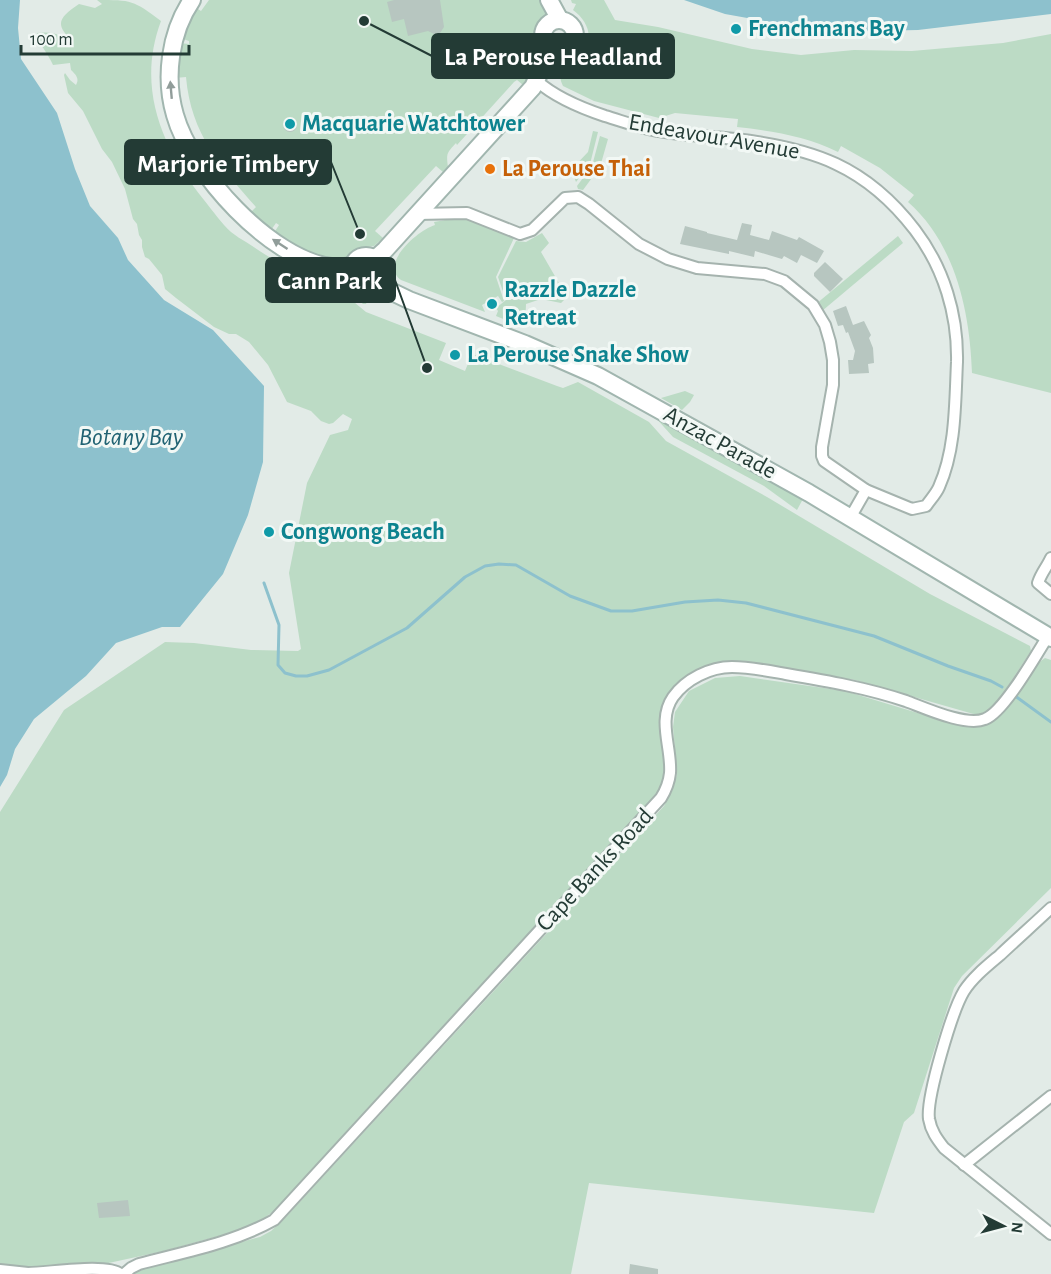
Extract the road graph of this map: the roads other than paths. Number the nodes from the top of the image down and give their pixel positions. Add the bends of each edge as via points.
1 (192, 0) edge
2 (549, 0) edge
3 (561, 20) junction
4 (552, 51) junction
5 (537, 81) junction
6 (416, 214) junction
7 (375, 259) junction
8 (354, 266) junction
9 (378, 278) junction
10 (866, 490) junction
11 (850, 518) junction
12 (1051, 558) edge
13 (1051, 594) edge
14 (1049, 637) edge
15 (1051, 908) edge
16 (1051, 1096) edge
17 (964, 1165) junction
18 (1051, 1234) edge
19 (0, 1270) edge
20 (122, 1274) edge

8 -> 1 main road via 324,266 283,247 244,218 199,164 177,120 170,82 176,34
2 - 3 main road
3 - 4 main road via 551,22 543,32 545,45
3 - 4 main road via 572,26 574,41 567,51
4 - 5 main road
5 - 6 main road
5 - 10 street, Endeavour Avenue via 551,93 590,111 640,127 786,146 831,160 876,189 901,211 921,239 949,294 957,346 953,430 945,471 926,506 912,509
6 - 7 main road
6 - 10 street, Endeavour Avenue via 467,213 520,234 532,230 565,198 578,197 639,244 668,259 697,268 765,274 784,281 817,311 830,342 833,385 822,456 827,464
7 - 8 main road via 363,257
7 - 9 main road via 380,268
8 - 9 main road via 353,274 360,282 369,284
9 - 11 main road, Anzac Parade via 382,287 407,299 487,328 598,376
10 - 11 street
11 - 14 main road, Anzac Parade
12 - 13 street via 1038,583
14 - 20 street, Cape Banks Road via 996,712 981,721 965,721 844,684 770,671 731,667 695,677 679,689 667,709 670,774 661,798 274,1220 255,1231 139,1264
15 - 17 street via 977,975 955,1009 928,1104 934,1135
16 - 17 street
17 - 18 street
19 - 20 street via 28,1273 101,1269

